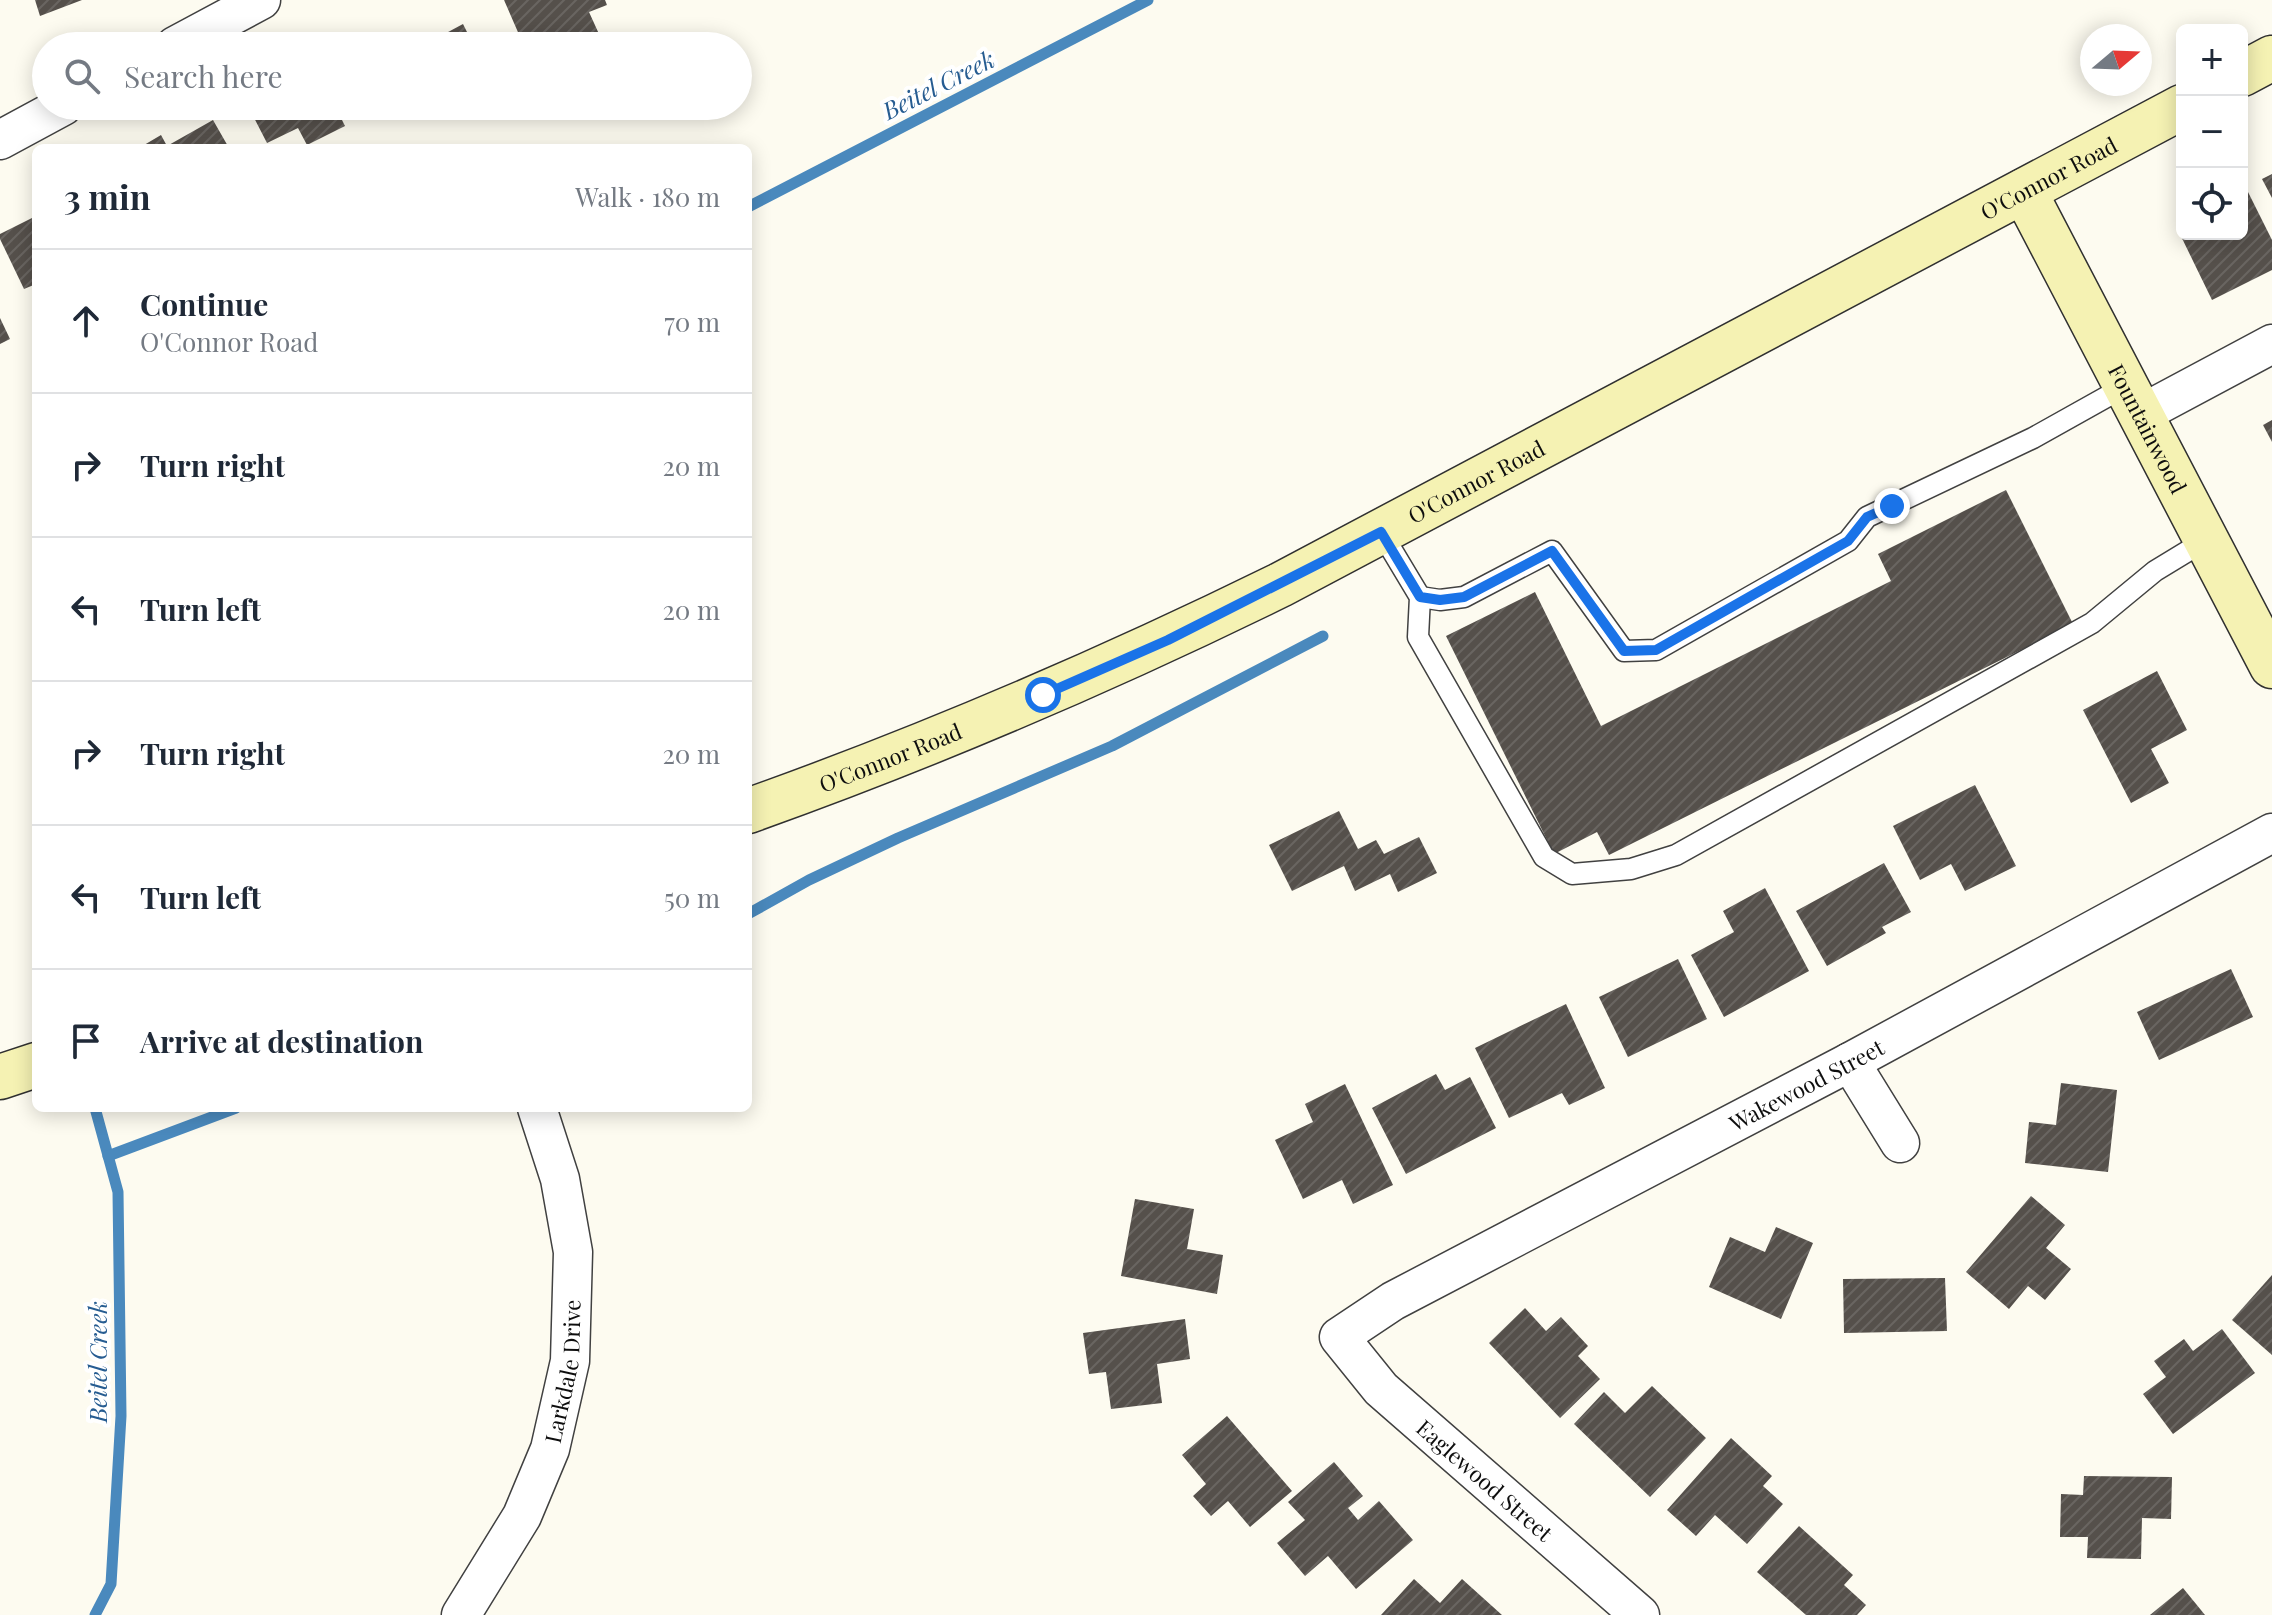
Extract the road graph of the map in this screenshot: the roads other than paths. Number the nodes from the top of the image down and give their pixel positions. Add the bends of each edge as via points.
1 (261, 0) edge
2 (204, 14) edge
3 (188, 32) edge
4 (2272, 58) edge
5 (2248, 71) edge
6 (2176, 110) edge
7 (37, 120) edge
8 (0, 140) edge
9 (2024, 191) junction
10 (2272, 344) edge
11 (2133, 400) junction
12 (1381, 532) junction
13 (2206, 540) junction
14 (1420, 597) junction
15 (2272, 666) edge
16 (752, 810) edge
17 (2272, 833) edge
18 (1850, 1062) junction
19 (538, 1112) edge
20 (1900, 1143) dead end
21 (1339, 1337) joint
22 (1624, 1610) edge
23 (461, 1615) edge

1 - 2 street
2 - 3 street
4 - 5 main road
6 - 9 main road, O'Connor Road
7 - 8 street
9 - 11 main road, Fountainwood
9 - 12 main road, O'Connor Road
10 - 11 street
11 - 13 main road, Fountainwood
11 - 14 lane via 2033,438 1867,517 1848,541 1656,650 1624,651 1552,551 1464,597
12 - 14 lane
12 - 16 main road, O'Connor Road via 1154,647 858,772
13 - 14 lane via 2155,571 2092,623 1676,855 1631,869 1572,874 1544,857 1418,637
13 - 15 main road, Fountainwood
17 - 18 street, Wakewood Street
18 - 20 street
18 - 21 street, Wakewood Street via 1393,1301
19 - 23 street, Larkdale Drive via 560,1179 573,1252 570,1361 550,1449 522,1516
21 - 22 street, Eaglewood Street via 1381,1389

